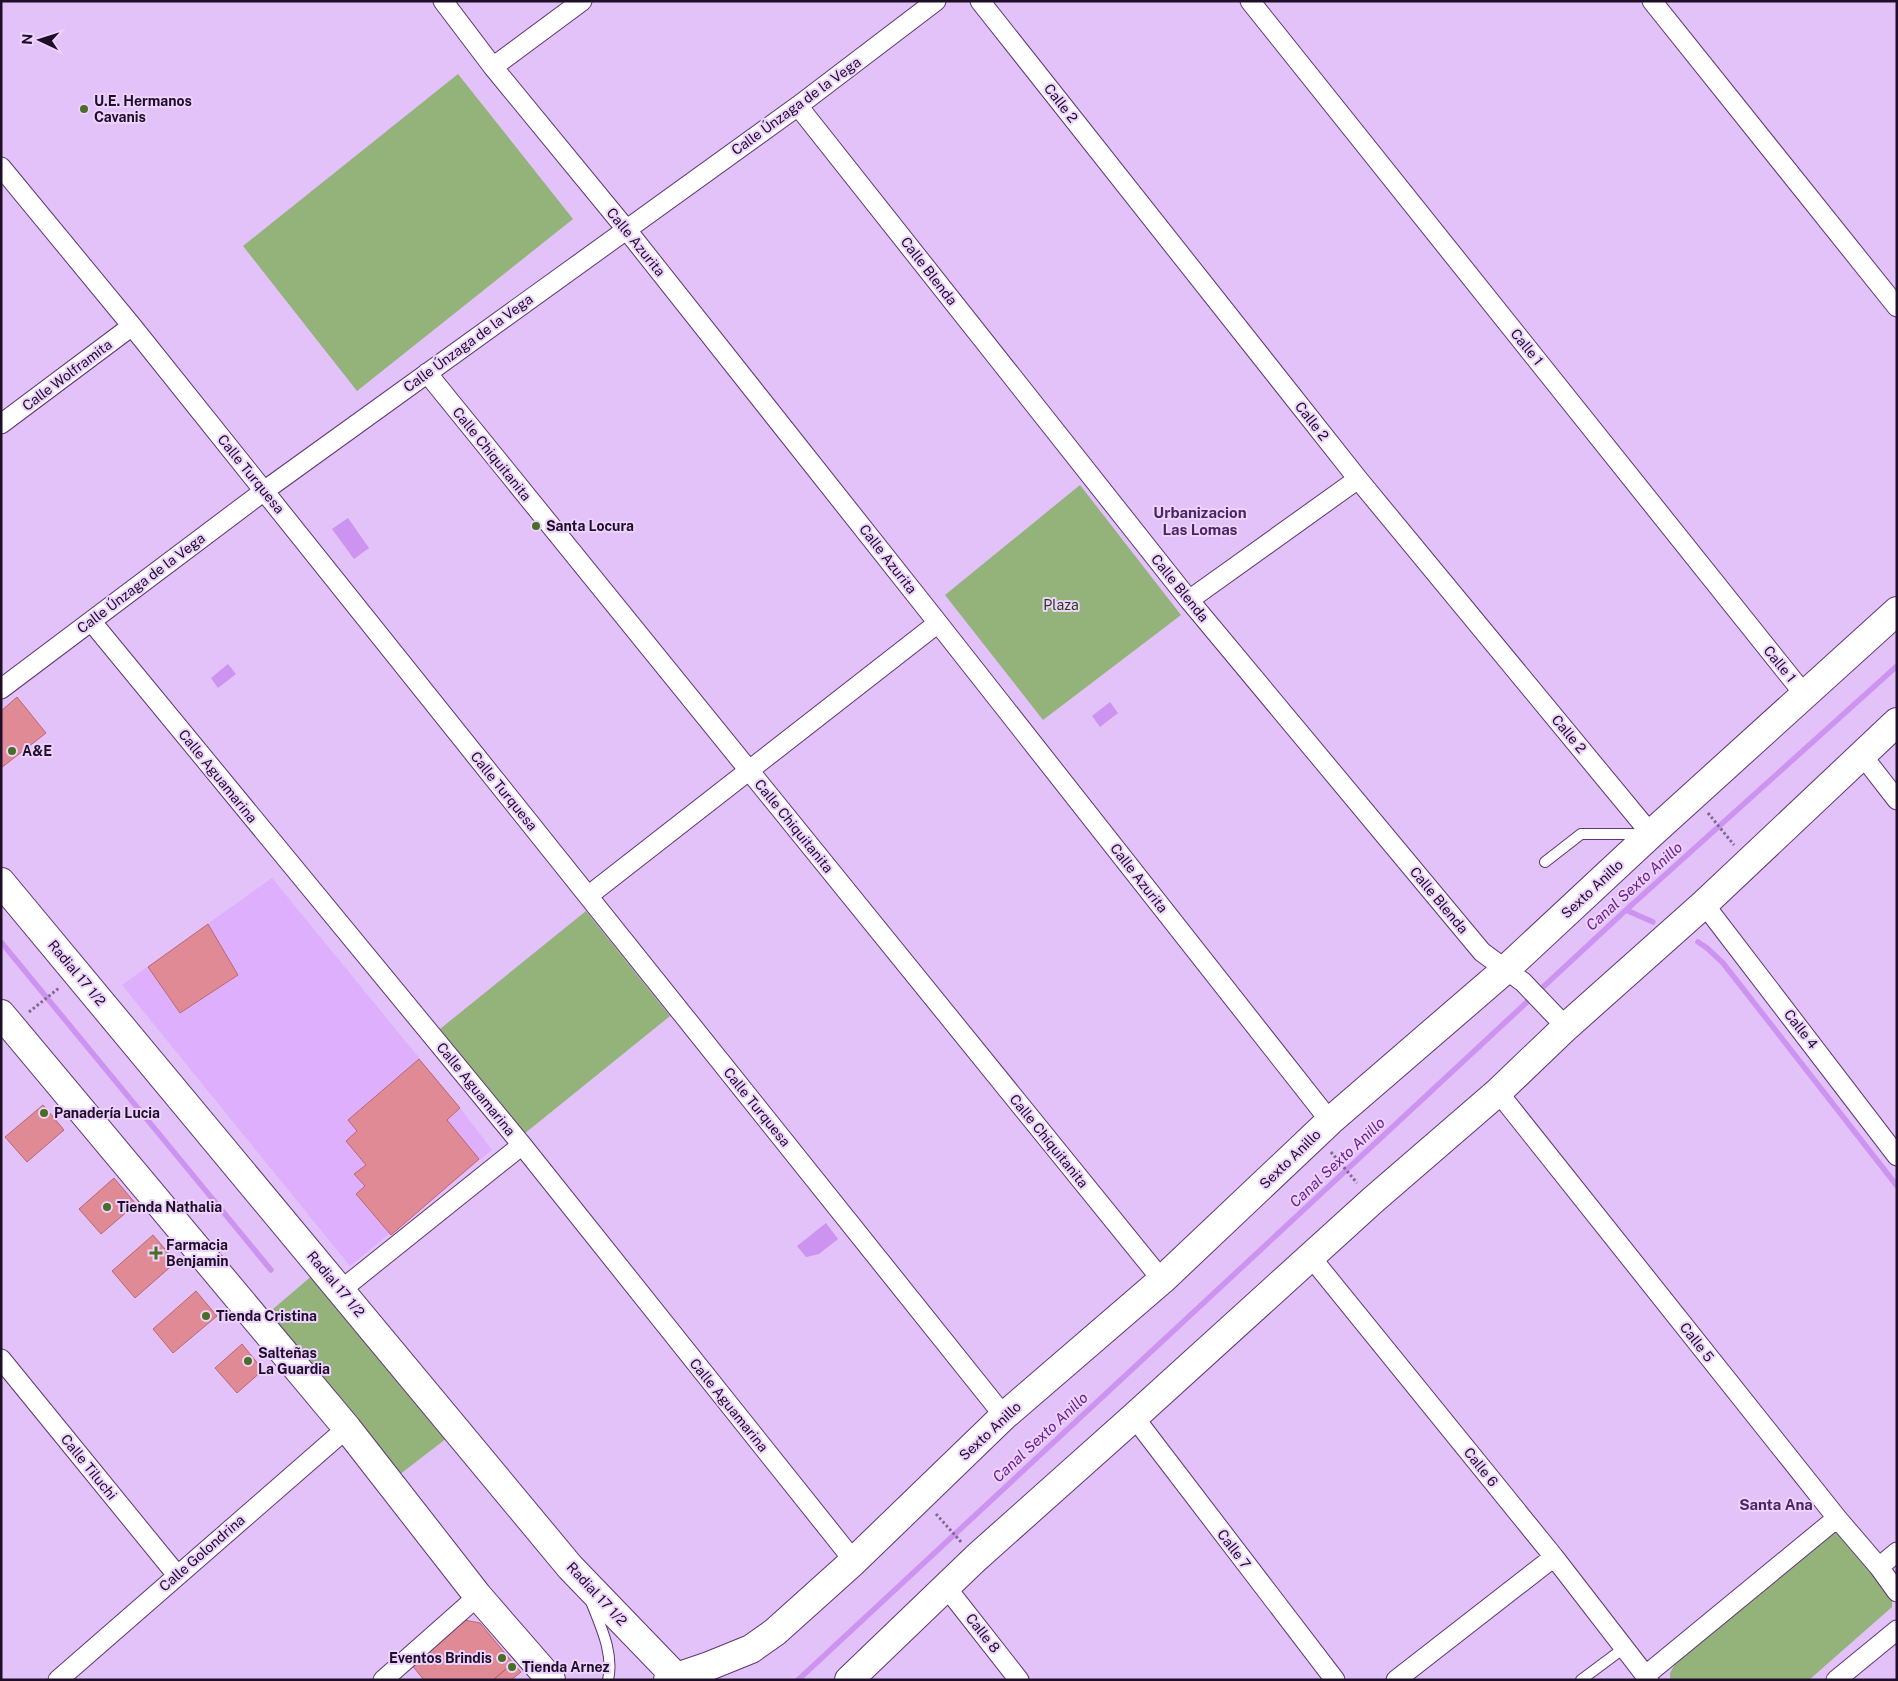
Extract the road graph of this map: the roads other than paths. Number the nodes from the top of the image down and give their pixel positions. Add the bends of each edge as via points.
1 (443, 1) edge
2 (582, 1) edge
3 (936, 1) edge
4 (980, 1) edge
5 (1250, 1) edge
6 (1652, 1) edge
7 (493, 68) junction
8 (798, 106) junction
9 (1, 168) edge
10 (626, 229) junction
11 (1897, 307) edge
12 (132, 326) junction
13 (427, 373) junction
14 (1, 424) edge
15 (1358, 479) junction
16 (264, 491) junction
17 (1189, 600) junction
18 (1897, 611) edge
19 (91, 621) junction
20 (938, 623) junction
21 (1, 689) edge
22 (1804, 694) junction
23 (1897, 722) edge
24 (1862, 756) junction
25 (749, 770) junction
26 (1897, 800) edge
27 (1652, 834) junction
28 (1545, 862) dead end
29 (1, 882) edge
30 (588, 896) junction
31 (1704, 904) junction
32 (1514, 976) junction
33 (1, 1014) edge
34 (1558, 1019) junction
35 (1498, 1092) junction
36 (1330, 1121) junction
37 (522, 1145) junction
38 (1897, 1156) edge
39 (1310, 1256) junction
40 (1162, 1280) junction
41 (341, 1290) junction
42 (1, 1359) edge
43 (1004, 1416) junction
44 (1134, 1418) junction
45 (346, 1428) junction
46 (1837, 1518) junction
47 (1897, 1552) edge
48 (1554, 1558) junction
49 (854, 1561) junction
50 (1879, 1567) junction
51 (177, 1575) junction
52 (584, 1581) junction
53 (946, 1587) junction
54 (1897, 1592) edge
55 (478, 1596) junction
56 (1897, 1630) edge
57 (1624, 1648) junction
58 (1648, 1678) edge
59 (675, 1679) edge
60 (58, 1680) edge
61 (383, 1680) edge
62 (551, 1680) edge
63 (608, 1680) edge
64 (849, 1680) edge
65 (1019, 1680) edge
66 (1335, 1680) edge
67 (1396, 1680) edge
68 (1581, 1680) edge
69 (1836, 1680) edge

1 - 7 street, Calle Azurita
2 - 7 street
3 - 8 street, Calle Únzaga de la Vega
4 - 15 street, Calle 2
5 - 22 street, Calle 1
6 - 11 street
7 - 10 street, Calle Azurita
8 - 10 street, Calle Únzaga de la Vega
8 - 17 street, Calle Blenda
9 - 12 street, Calle Turquesa
10 - 13 street, Calle Únzaga de la Vega
10 - 20 street, Calle Azurita
12 - 14 street, Calle Wolframita
12 - 16 street, Calle Turquesa
13 - 16 street, Calle Únzaga de la Vega
13 - 25 street, Calle Chiquitanita
15 - 17 street
15 - 27 street, Calle 2
16 - 19 street, Calle Únzaga de la Vega
16 - 30 street, Calle Turquesa
17 - 32 street, Calle Blenda via 1482,952
18 - 22 main road, Sexto Anillo
19 - 21 street, Calle Únzaga de la Vega
19 - 37 street, Calle Aguamarina
20 - 25 street
20 - 36 street, Calle Azurita
22 - 27 main road, Sexto Anillo
23 - 24 main road
24 - 26 street
24 - 31 main road
25 - 30 street
25 - 40 street, Calle Chiquitanita
27 - 28 lane via 1581,834
27 - 32 main road, Sexto Anillo
29 - 41 main road, Radial 17 1/2
30 - 43 street, Calle Turquesa
31 - 34 main road
31 - 38 street, Calle 4
32 - 34 street, Calle Blenda
32 - 36 main road, Sexto Anillo
33 - 45 main road
34 - 35 main road
35 - 39 main road
35 - 46 street, Calle 5
36 - 40 main road, Sexto Anillo
37 - 41 street
37 - 49 street, Calle Aguamarina
39 - 44 main road
39 - 48 street, Calle 6
40 - 43 main road, Sexto Anillo
41 - 52 main road, Radial 17 1/2
42 - 51 street, Calle Tiluchi
43 - 49 main road, Sexto Anillo
44 - 53 main road
44 - 66 street, Calle 7
45 - 51 street, Calle Golondrina
45 - 55 main road
46 - 50 street, Calle 5
46 - 58 street
47 - 50 street
48 - 57 street, Calle 6
48 - 67 street
49 - 59 main road, Sexto Anillo via 775,1632 751,1649
50 - 54 street, Calle 5
51 - 60 street, Calle Golondrina
52 - 59 main road, Radial 17 1/2
52 - 63 lane via 608,1652
53 - 64 main road
53 - 65 street, Calle 8
55 - 61 street
55 - 62 main road
56 - 69 street
57 - 58 street, Calle 6
57 - 68 lane

